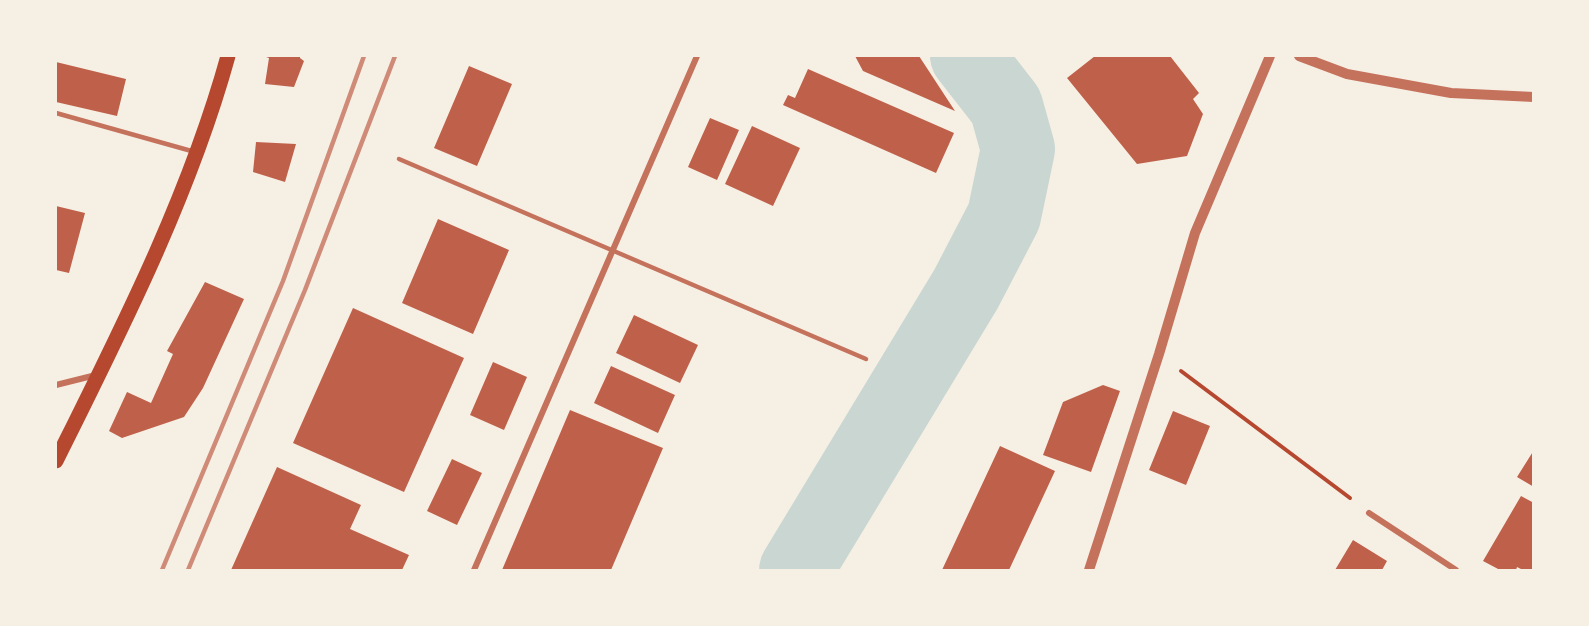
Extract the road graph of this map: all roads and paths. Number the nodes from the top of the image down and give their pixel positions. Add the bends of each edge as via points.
1 (228, 56) edge
2 (697, 56) edge
3 (1270, 56) edge
4 (1299, 56) edge
5 (1533, 97) edge
6 (56, 113) edge
7 (197, 153) junction
8 (399, 159) dead end
9 (612, 250) junction
10 (1159, 354) junction
11 (866, 359) dead end
12 (99, 374) junction
13 (56, 385) edge
14 (56, 461) edge
15 (1369, 513) joint
16 (474, 570) edge
17 (1089, 570) edge
18 (1456, 570) edge

1 - 7 main road
2 - 9 street
3 - 10 street via 1195,233
4 - 5 street via 1347,74 1451,93
6 - 7 lane
7 - 12 main road
8 - 9 lane
9 - 11 lane
9 - 16 street
10 - 15 path
10 - 17 street
12 - 13 street
12 - 14 main road
15 - 18 street

